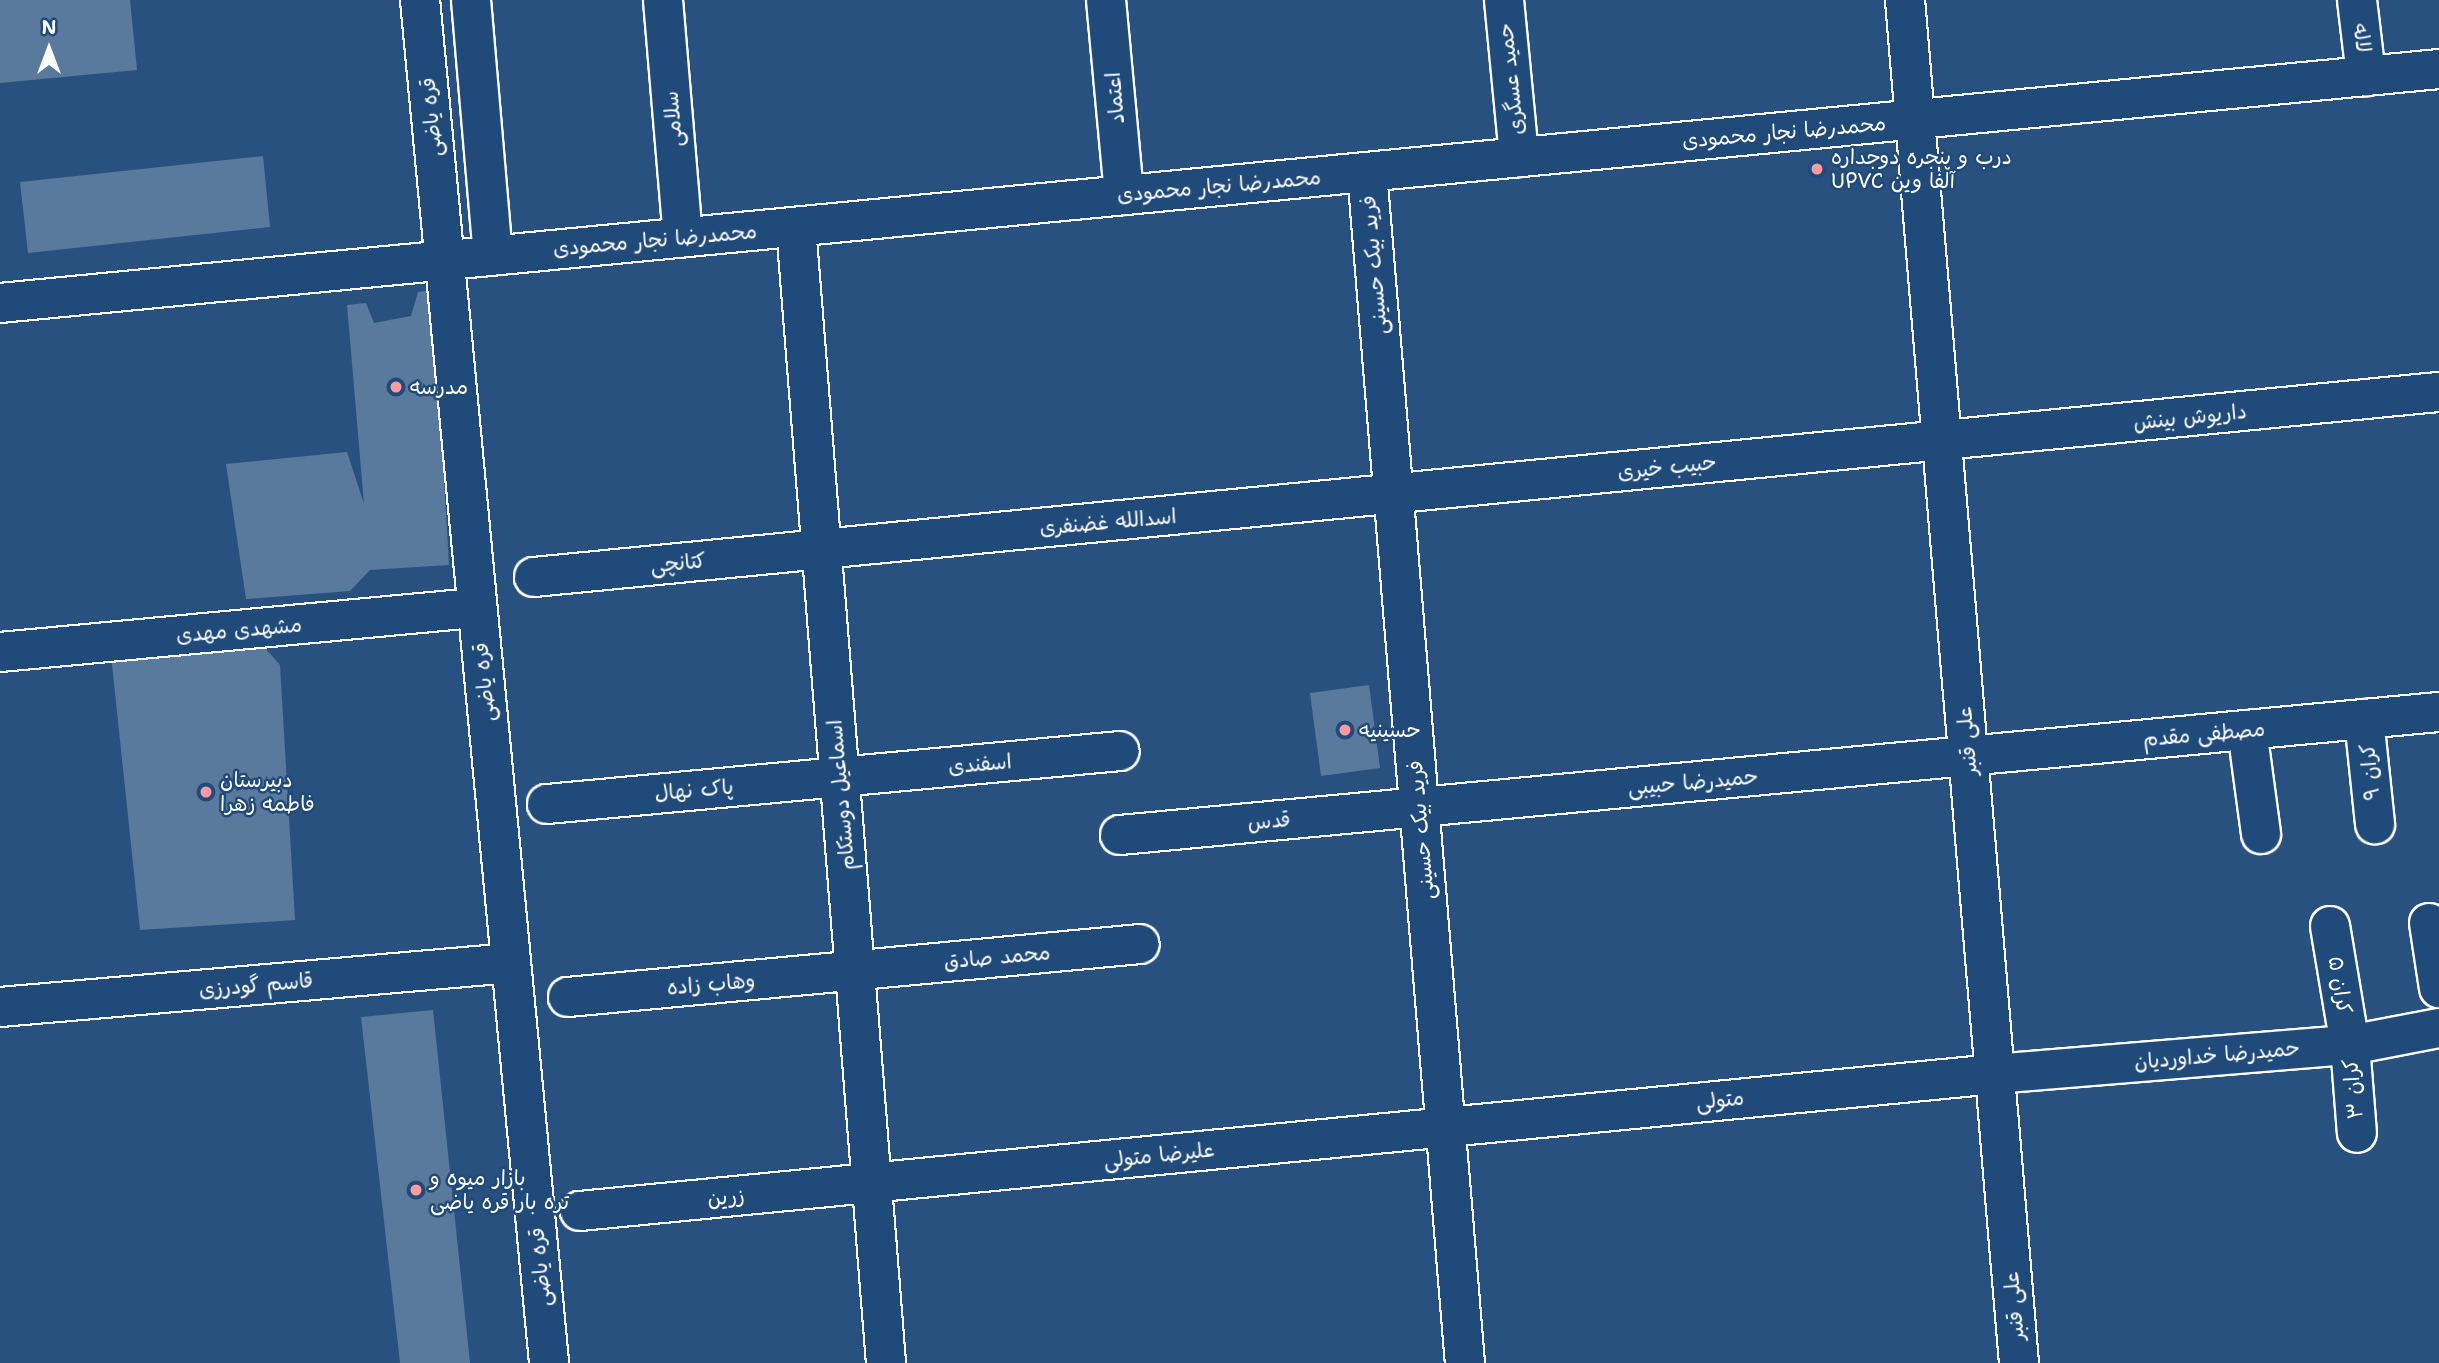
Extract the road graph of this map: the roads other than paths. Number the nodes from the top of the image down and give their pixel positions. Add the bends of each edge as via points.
1 (420, 0) edge
2 (471, 0) edge
3 (663, 0) edge
4 (1106, 0) edge
5 (1504, 0) edge
6 (1905, 0) edge
7 (2357, 0) edge
8 (2439, 69) edge
9 (2367, 76) junction
10 (1915, 119) junction
11 (1519, 157) junction
12 (1367, 172) junction
13 (1124, 195) junction
14 (796, 227) junction
15 (683, 237) junction
16 (493, 255) junction
17 (445, 260) junction
18 (0, 303) edge
19 (2439, 392) edge
20 (1942, 441) junction
21 (1393, 494) junction
22 (822, 549) junction
23 (534, 577) dead end
24 (477, 608) junction
25 (0, 652) edge
26 (2439, 712) edge
27 (2364, 719) junction
28 (2247, 730) junction
29 (1120, 751) dead end
30 (1968, 756) junction
31 (840, 777) junction
32 (547, 804) dead end
33 (1419, 807) junction
34 (2375, 824) dead end
35 (2261, 834) dead end
36 (1120, 835) dead end
37 (2429, 923) dead end
38 (2330, 926) dead end
39 (1140, 944) dead end
40 (511, 963) junction
41 (855, 970) junction
42 (2439, 988) edge
43 (568, 997) dead end
44 (0, 1007) edge
45 (2439, 1028) edge
46 (2350, 1045) junction
47 (1994, 1073) junction
48 (1445, 1127) junction
49 (2357, 1133) dead end
50 (872, 1183) junction
51 (580, 1211) dead end
52 (549, 1363) edge
53 (886, 1363) edge
54 (1465, 1363) edge
55 (2019, 1363) edge

1 - 17 street, قره یاضی
2 - 16 street
3 - 15 street, سلامی
4 - 13 street, اعتماد
5 - 11 street, حمید عسگری
6 - 10 street, علی قنبر
7 - 9 street, لاله
8 - 9 street, محمدرضا نجار محمودی
9 - 10 street, محمدرضا نجار محمودی
10 - 11 street, محمدرضا نجار محمودی
10 - 20 street, علی قنبر
11 - 12 street, محمدرضا نجار محمودی
12 - 13 street, محمدرضا نجار محمودی
12 - 21 street, فرید بیک حسینی
13 - 14 street, محمدرضا نجار محمودی
14 - 15 street, محمدرضا نجار محمودی
14 - 22 street, اسماعیل دوستکام
15 - 16 street, محمدرضا نجار محمودی
16 - 17 street, محمدرضا نجار محمودی
17 - 18 street, محمدرضا نجار محمودی
17 - 24 street, قره یاضی
19 - 20 street, داریوش بینش
20 - 21 street, حبیب خیری
20 - 30 street, علی قنبر
21 - 22 street, اسدالله غضنفری
21 - 33 street, فرید بیک حسینی
22 - 23 street, کتانچی
22 - 31 street, اسماعیل دوستکام
24 - 25 street, مشهدی مهدی
24 - 40 street, قره یاضی
26 - 27 street, مصطفی مقدم
27 - 28 street, مصطفی مقدم
27 - 34 street, کران ۹
28 - 30 street, مصطفی مقدم
28 - 35 street
29 - 31 street, اسفندی
30 - 33 street, حمیدرضا حبیبی
30 - 47 street, علی قنبر
31 - 32 street, پاک نهال
31 - 41 street, اسماعیل دوستکام
33 - 36 street, قدس
33 - 48 street, فرید بیک حسینی
37 - 42 street
38 - 46 street, کران ۵
39 - 41 street, محمد صادق
40 - 44 street, قاسم گودرزی
40 - 52 street, قره یاضی
41 - 43 street, وهاب زاده
41 - 50 street, اسماعیل دوستکام
45 - 46 street, حمیدرضا خداوردیان
46 - 47 street, حمیدرضا خداوردیان
46 - 49 street, کران ۳
47 - 48 street, متولی
47 - 55 street, علی قنبر
48 - 50 street, علیرضا متولی
48 - 54 street, فرید بیک حسینی
50 - 51 street, زرین
50 - 53 street, اسماعیل دوستکام

